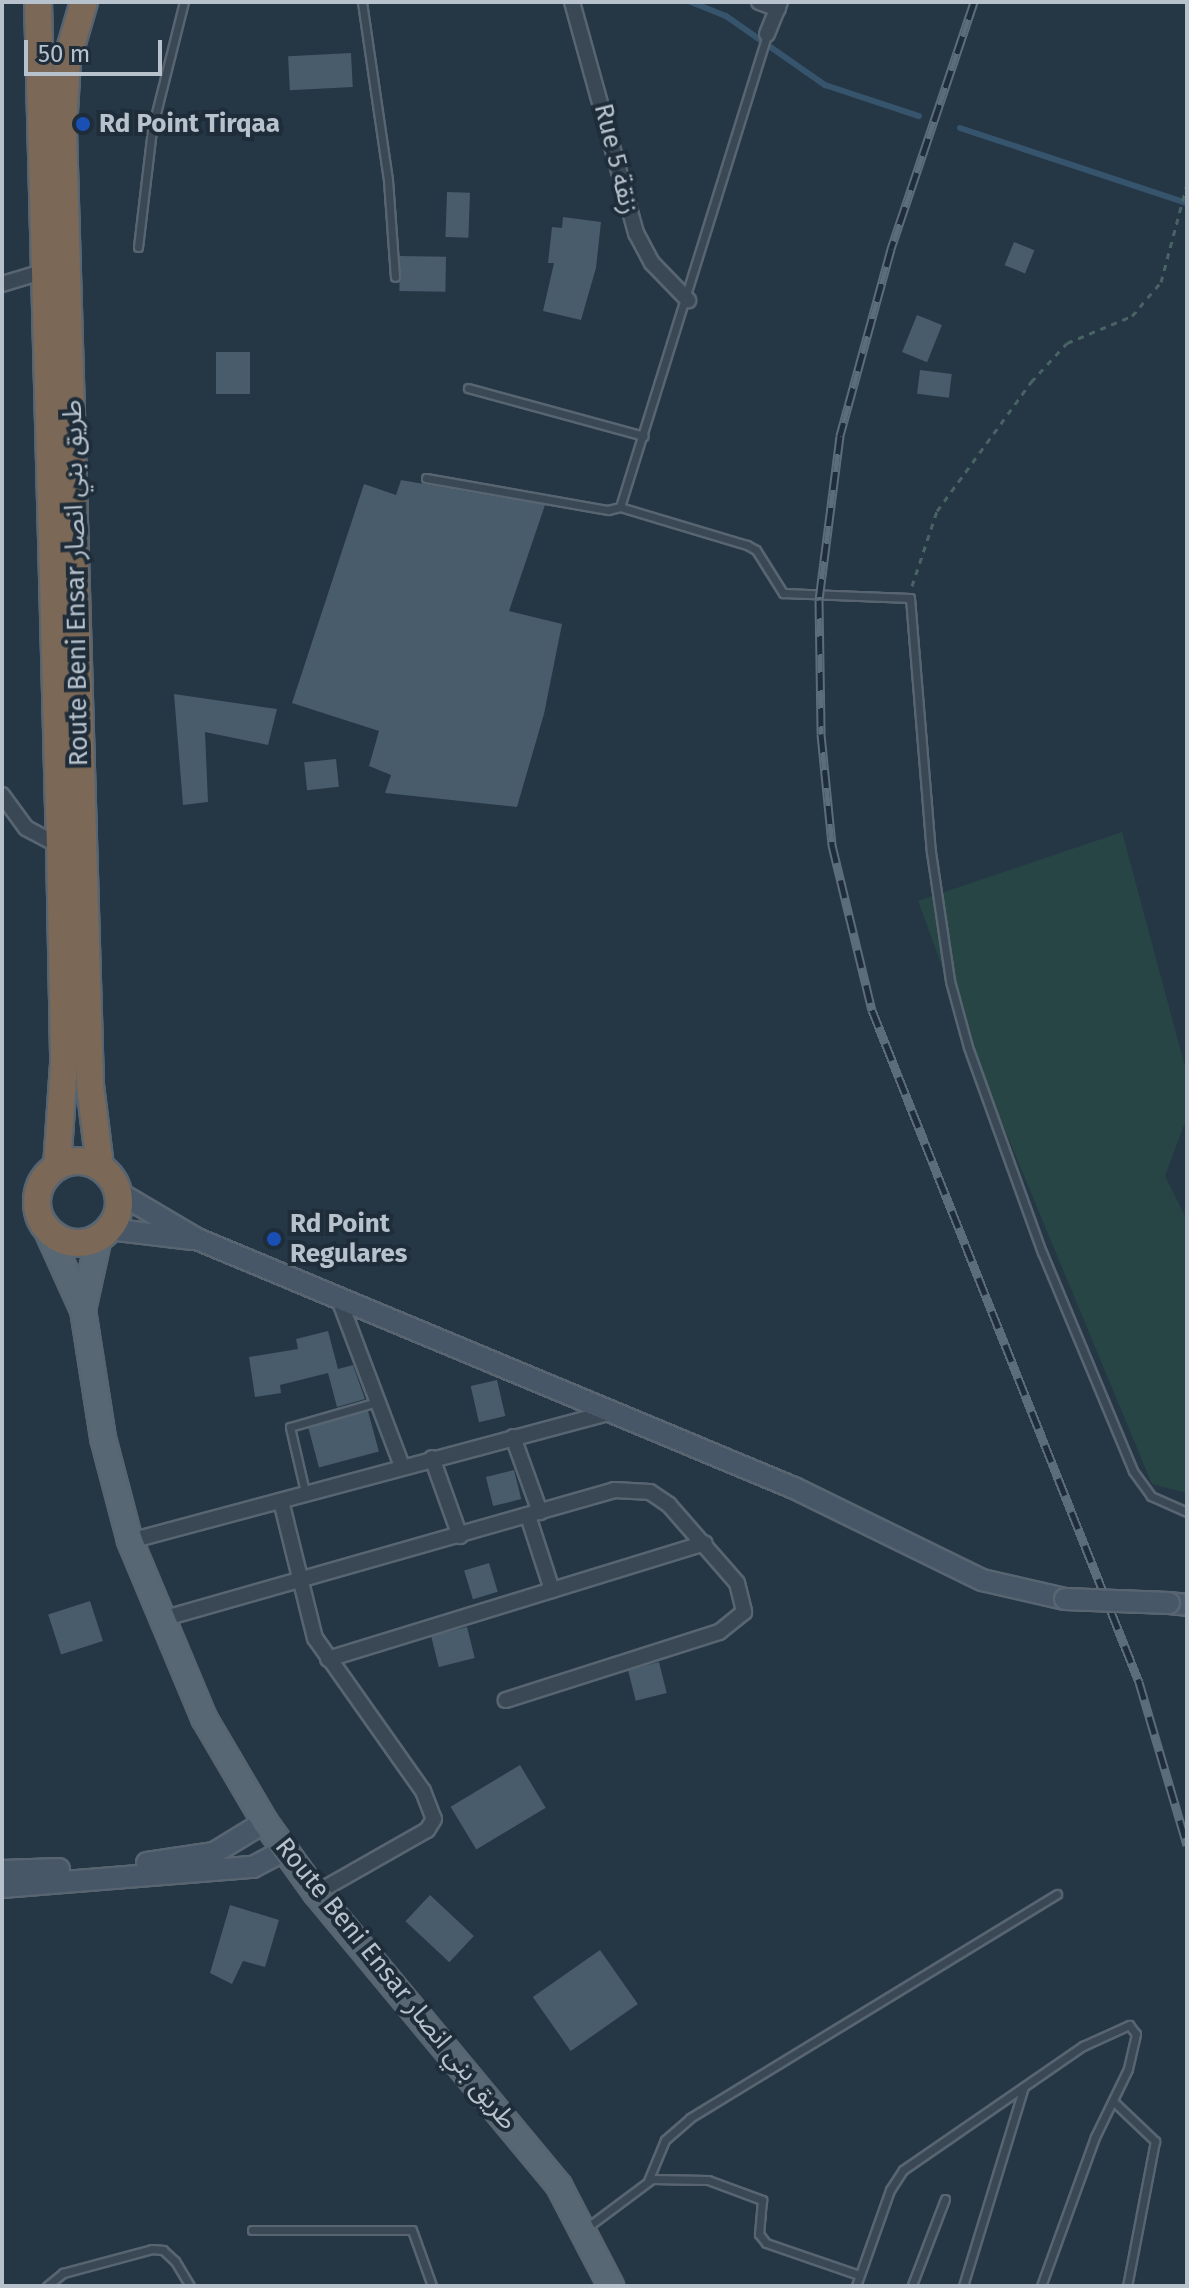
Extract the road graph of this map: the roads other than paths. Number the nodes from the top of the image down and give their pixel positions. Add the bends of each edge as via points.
1 (38, 2) edge
2 (84, 2) edge
3 (184, 2) edge
4 (362, 2) edge
5 (572, 2) edge
6 (759, 2) edge
7 (779, 5) edge
8 (767, 34) joint
9 (138, 247) dead end
10 (42, 272) junction
11 (395, 277) dead end
12 (2, 284) edge
13 (688, 300) junction
14 (468, 388) dead end
15 (644, 436) junction
16 (426, 478) dead end
17 (620, 507) junction
18 (2, 795) edge
19 (7, 815) edge
20 (60, 846) junction
21 (57, 1167) junction
22 (100, 1167) junction
23 (119, 1193) junction
24 (45, 1226) junction
25 (104, 1233) junction
26 (197, 1239) junction
27 (340, 1302) junction
28 (83, 1310) junction
29 (377, 1402) junction
30 (609, 1413) junction
31 (513, 1437) junction
32 (432, 1458) junction
33 (402, 1466) junction
34 (306, 1496) junction
35 (281, 1501) junction
36 (1187, 1512) edge
37 (534, 1514) junction
38 (460, 1536) junction
39 (130, 1541) junction
40 (705, 1543) junction
41 (301, 1583) junction
42 (552, 1590) junction
43 (1178, 1604) edge
44 (162, 1619) junction
45 (328, 1659) junction
46 (506, 1700) dead end
47 (265, 1822) junction
48 (285, 1850) junction
49 (218, 1861) junction
50 (2, 1871) edge
51 (2, 1887) edge
52 (316, 1893) junction
53 (1057, 1894) dead end
54 (1024, 2087) junction
55 (1114, 2102) junction
56 (648, 2181) junction
57 (945, 2199) dead end
58 (252, 2230) dead end
59 (584, 2230) junction
60 (859, 2275) junction
61 (47, 2286) edge
62 (190, 2286) edge
63 (432, 2286) edge
64 (611, 2286) edge
65 (856, 2286) edge
66 (911, 2286) edge
67 (963, 2286) edge
68 (1041, 2286) edge
69 (1127, 2286) edge

1 - 10 highway, Route Beni Ensar طريق بني انصار
2 - 22 highway, Route Beni Ensar طريق بني انصار via 67,60 63,130 90,1085
3 - 9 lane via 152,129
4 - 11 lane via 388,180
5 - 13 street, Rue 5 زنقة via 636,233 652,263
6 - 7 street
7 - 8 street
8 - 13 lane
10 - 12 street
10 - 20 highway, Route Beni Ensar طريق بني انصار
13 - 15 lane
14 - 15 lane
15 - 17 lane
16 - 17 lane via 608,510
17 - 36 lane via 747,545 756,550 783,593 910,598 931,852 950,981 968,1047 1042,1252 1133,1471 1151,1496
18 - 19 street
19 - 20 street
20 - 21 highway, Route Beni Ensar طريق بني انصار via 64,1064
21 - 22 highway via 86,1161
21 - 24 highway via 47,1175 37,1200
22 - 23 highway
23 - 25 highway via 120,1206
23 - 26 main road
24 - 25 highway via 70,1242
24 - 28 main road, Route Beni Ensar طريق بني انصار
25 - 26 main road
25 - 28 main road, Route Beni Ensar طريق بني انصار
26 - 27 main road
27 - 29 street
27 - 30 main road
28 - 39 main road, Route Beni Ensar طريق بني انصار via 103,1438
29 - 33 street
29 - 34 lane via 290,1427
30 - 31 street
30 - 43 main road, bridge via 794,1488 982,1580 1065,1599
31 - 32 street
31 - 37 street
32 - 33 street
32 - 38 street
33 - 34 street
34 - 35 street
35 - 39 street
35 - 41 street
37 - 38 street
37 - 40 street via 614,1490 650,1492
37 - 42 street
38 - 41 street
39 - 44 main road, Route Beni Ensar طريق بني انصار
40 - 42 street
40 - 46 street via 745,1602 736,1623
41 - 44 street
41 - 45 street via 315,1638
42 - 45 street
44 - 47 main road, Route Beni Ensar طريق بني انصار via 204,1718
45 - 52 street via 423,1791 434,1819 427,1830
47 - 48 main road, Route Beni Ensar طريق بني انصار
47 - 49 main road
48 - 49 main road via 253,1867
48 - 52 main road, Route Beni Ensar طريق بني انصار
49 - 50 main road
49 - 51 main road
52 - 59 main road, Route Beni Ensar طريق بني انصار via 504,2114 559,2186
53 - 56 lane via 690,2118 665,2140
54 - 55 lane via 1083,2046 1129,2025 1135,2044
54 - 60 lane via 903,2170 890,2190
54 - 67 lane
55 - 68 lane via 1095,2137
55 - 69 lane via 1155,2141
56 - 59 lane
56 - 60 lane via 708,2180 754,2194 764,2208 759,2234 766,2243
57 - 66 lane
58 - 63 lane via 412,2230
59 - 64 main road, Route Beni Ensar طريق بني انصار
60 - 65 lane
61 - 62 lane via 63,2273 152,2249 163,2250 175,2261

